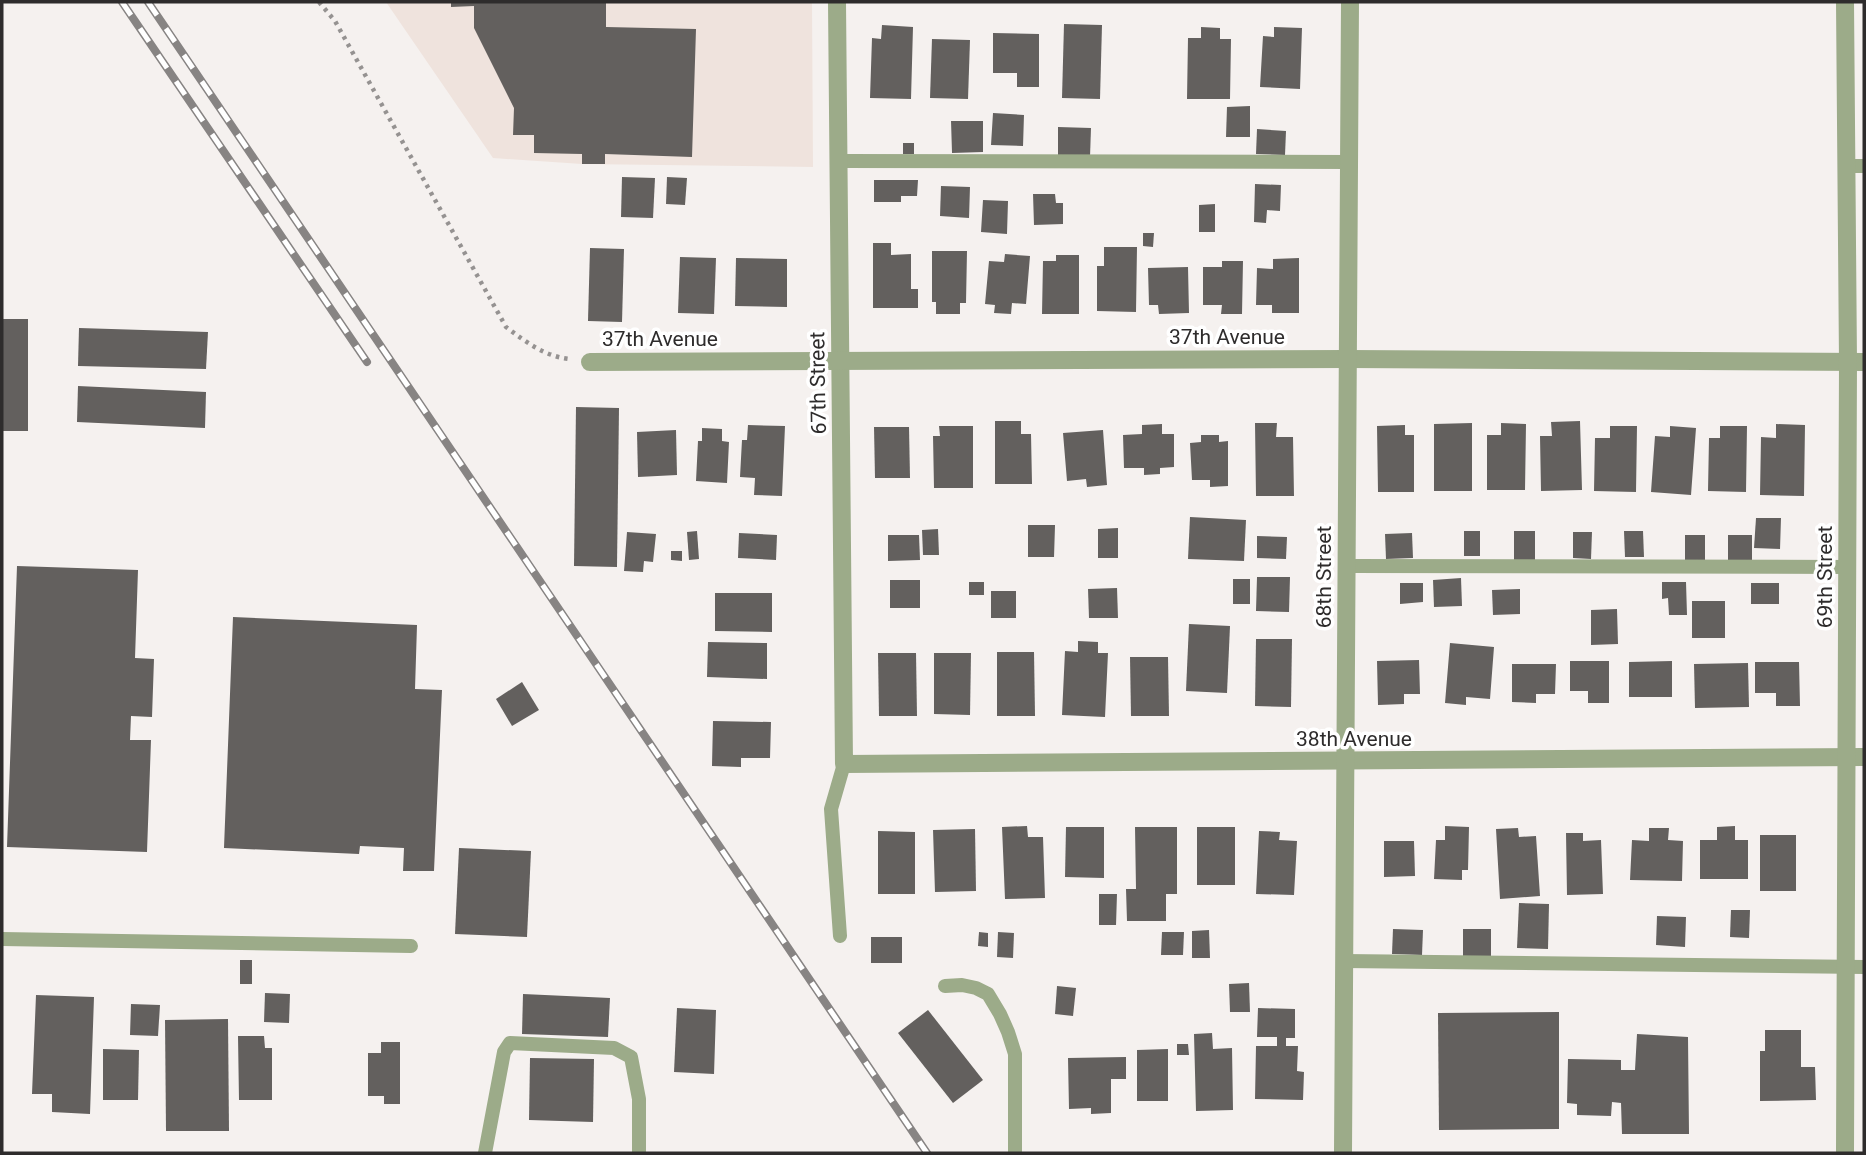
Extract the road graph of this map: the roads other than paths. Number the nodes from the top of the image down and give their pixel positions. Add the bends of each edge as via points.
1 (837, 2) edge
2 (1350, 2) edge
3 (1845, 2) edge
4 (838, 161) junction
5 (1349, 162) junction
6 (1856, 166) edge
7 (1348, 359) junction
8 (590, 362) road end
9 (840, 362) junction
10 (1856, 362) edge
11 (1346, 566) junction
12 (1848, 567) junction
13 (1856, 757) edge
14 (1345, 762) junction
15 (844, 764) junction
16 (840, 936) dead end
17 (2, 940) edge
18 (411, 946) dead end
19 (1344, 961) junction
20 (1855, 967) edge
21 (945, 986) dead end
22 (485, 1153) edge
23 (639, 1153) edge
24 (1016, 1153) edge
25 (1343, 1153) edge
26 (1845, 1153) edge

1 - 4 street, 67th Street
2 - 5 street, 68th Street
3 - 6 street, 69th Street
4 - 5 lane
4 - 9 street, 67th Street
5 - 7 street, 68th Street
6 - 10 street, 69th Street
7 - 9 street, 37th Avenue
7 - 10 street, 37th Avenue
7 - 11 street, 68th Street
8 - 9 street, 37th Avenue
9 - 15 street, 67th Street
10 - 12 street, 69th Street
11 - 12 lane
11 - 14 street, 68th Street
12 - 13 street, 69th Street
13 - 14 street, 38th Avenue
13 - 20 street, 69th Street
14 - 15 street, 38th Avenue
14 - 19 street, 68th Street
15 - 16 lane via 831,809
17 - 18 lane
19 - 20 lane
19 - 25 street, 68th Street
20 - 26 street, 69th Street
21 - 24 lane via 962,985 988,994 1008,1032 1015,1054
22 - 23 lane via 504,1052 510,1043 614,1048 631,1057 639,1099

